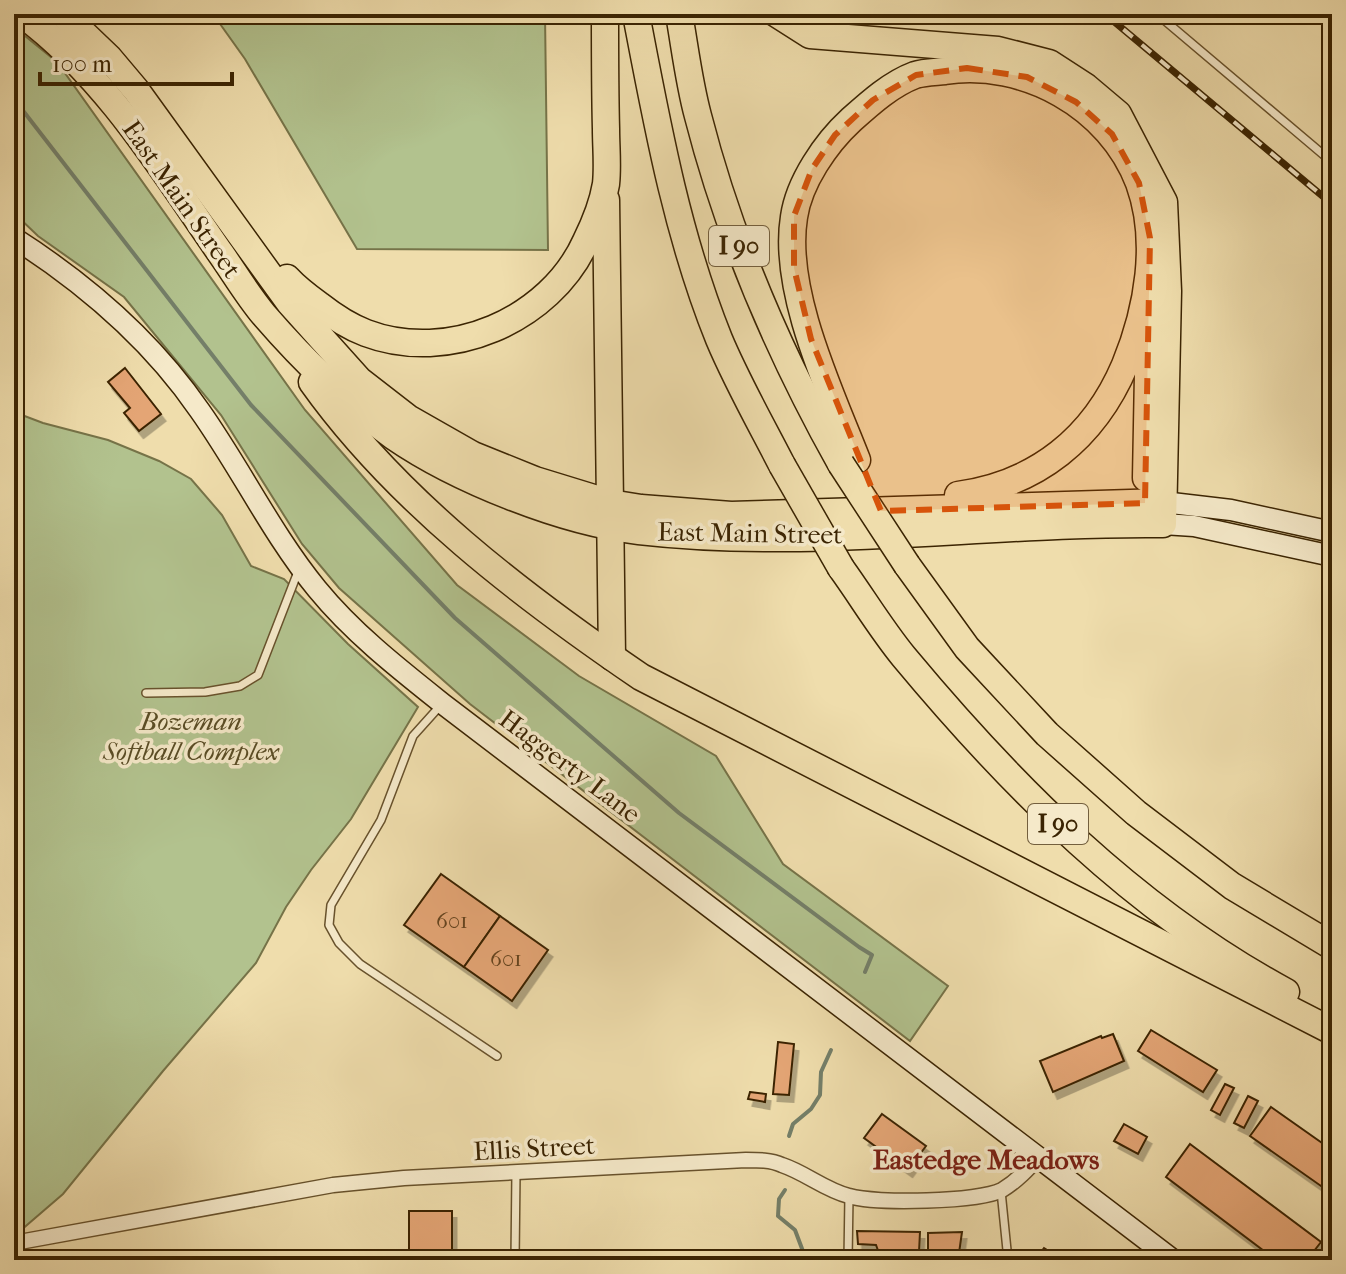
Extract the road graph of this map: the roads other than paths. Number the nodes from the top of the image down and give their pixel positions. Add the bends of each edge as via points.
1 (22, 14) edge
2 (63, 14) edge
3 (605, 14) edge
4 (636, 14) edge
5 (679, 14) edge
6 (777, 14) edge
7 (1157, 14) edge
8 (165, 130) junction
9 (1332, 162) edge
10 (606, 185) junction
11 (14, 238) edge
12 (1150, 238) junction
13 (263, 314) junction
14 (849, 462) junction
15 (840, 512) junction
16 (1154, 513) junction
17 (610, 515) junction
18 (1332, 532) edge
19 (1332, 556) edge
20 (300, 567) junction
21 (612, 657) junction
22 (146, 693) dead end
23 (443, 704) junction
24 (1332, 946) edge
25 (1332, 1017) edge
26 (1332, 1031) edge
27 (497, 1056) dead end
28 (1039, 1157) junction
29 (516, 1172) junction
30 (1001, 1190) junction
31 (849, 1196) junction
32 (14, 1243) edge
33 (515, 1260) edge
34 (848, 1260) edge
35 (1008, 1260) edge
36 (1173, 1260) edge

1 - 13 highway, East Main Street via 61,46 116,107
2 - 8 highway, East Main Street via 109,58
3 - 10 highway
4 - 25 highway, I 90, bridge via 683,236 720,340 841,568 903,655 1004,771 1072,838 1157,910
5 - 14 highway, I 90 via 697,115 734,234 807,403
6 - 16 highway via 810,35 998,50 1049,63 1118,114 1164,202 1168,291
7 - 9 lane
8 - 10 highway via 296,288 367,333 400,340 444,342 483,334 522,316 575,262
8 - 17 highway, East Main Street via 289,302 359,380 408,418 473,455
10 - 17 highway
11 - 20 street, Haggerty Lane via 88,290 160,360 201,412
12 - 14 highway via 1139,183 1112,134 1076,102 1027,77 967,68 941,71 916,75 873,100 835,135 812,169 794,216 794,268
12 - 15 highway via 1146,299 1132,348 1112,396 1080,437 1040,468 990,491
12 - 16 highway
13 - 17 highway, East Main Street via 344,396 395,437 501,491 576,518
13 - 21 highway via 331,409 386,473 561,621
14 - 24 highway, I 90, bridge via 907,565 967,648 1058,744 1136,813 1232,886
15 - 16 highway, East Main Street
15 - 17 highway, East Main Street via 731,515 641,508
16 - 17 highway, East Main Street via 730,538
16 - 18 street via 1231,510
16 - 19 street
17 - 21 highway
20 - 22 lane via 258,675 240,686 205,692
20 - 23 street, Haggerty Lane via 362,636
21 - 26 highway via 687,703
23 - 27 lane via 413,736 381,820 335,896 329,925 360,964
23 - 28 street, Haggerty Lane
28 - 30 street, Ellis Street
28 - 36 street, Haggerty Lane
29 - 31 street, Ellis Street via 765,1160
29 - 32 street, Ellis Street via 333,1185
29 - 33 lane
30 - 31 street, Ellis Street via 959,1199
30 - 35 lane
31 - 34 lane

